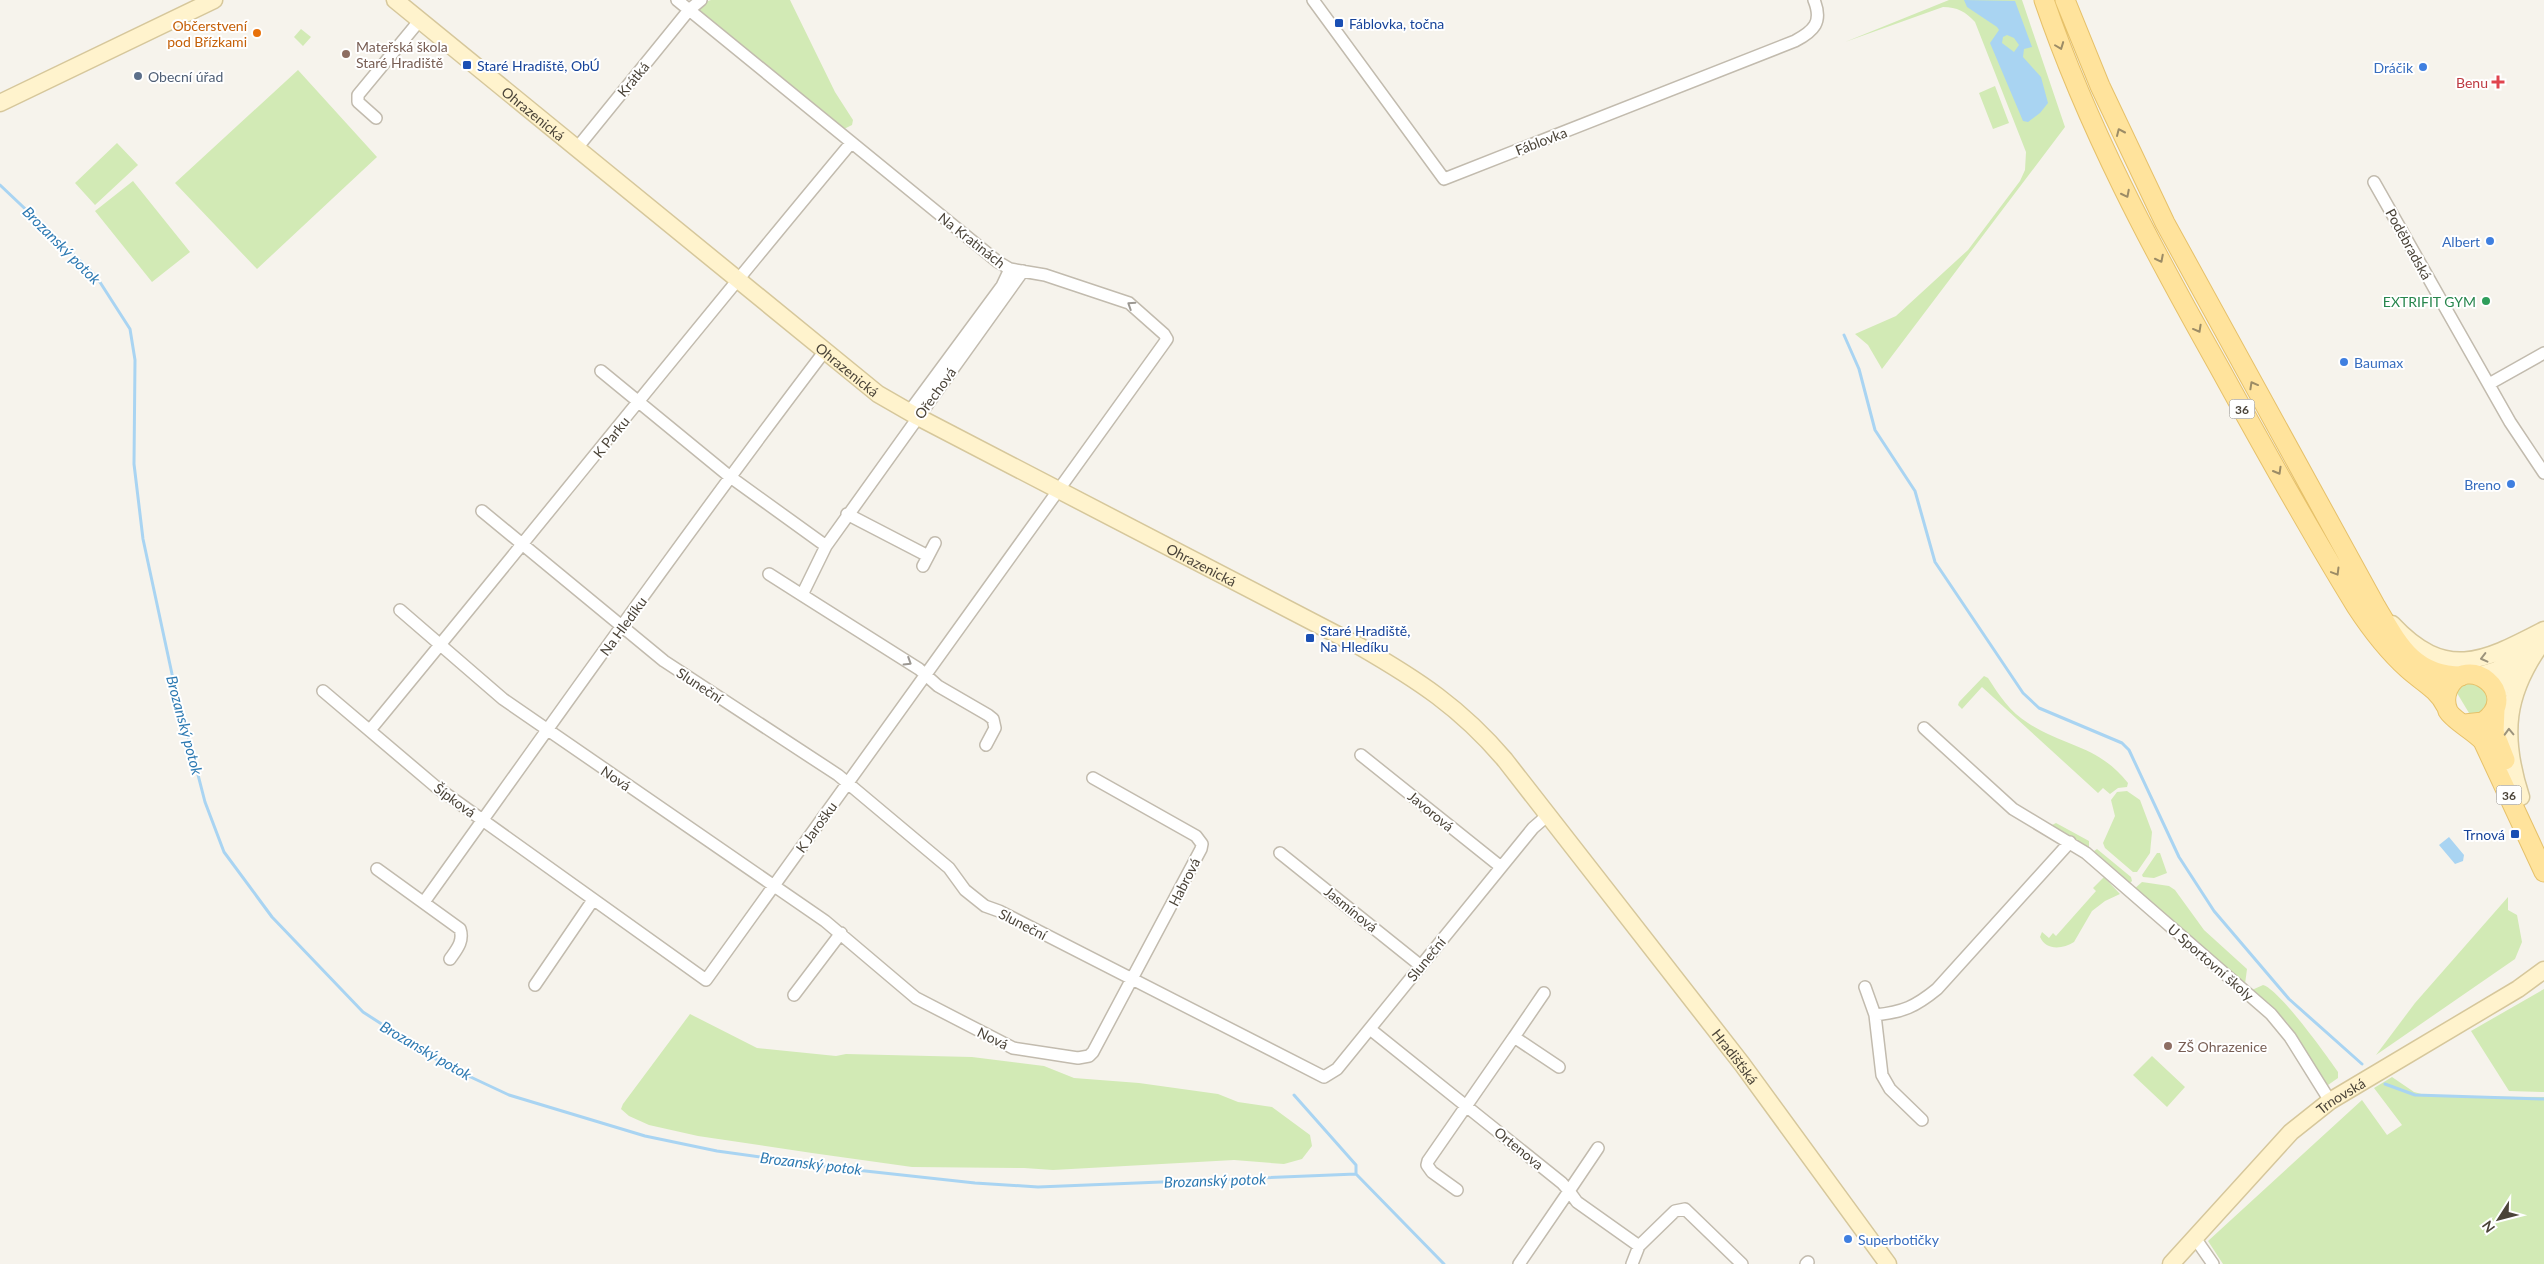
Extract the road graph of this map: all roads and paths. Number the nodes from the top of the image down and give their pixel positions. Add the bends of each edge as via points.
1 (214, 0) edge
2 (395, 0) edge
3 (677, 0) edge
4 (701, 0) edge
5 (1313, 0) edge
6 (1814, 0) edge
7 (2044, 0) edge
8 (2065, 0) edge
9 (689, 10) junction
10 (420, 20) junction
11 (0, 103) edge
12 (376, 118) dead end
13 (851, 143) junction
14 (577, 148) junction
15 (2374, 182) dead end
16 (1010, 269) junction
17 (1023, 271) junction
18 (736, 280) junction
19 (824, 352) junction
20 (2544, 353) edge
21 (601, 372) dead end
22 (2489, 384) junction
23 (638, 403) junction
24 (913, 414) junction
25 (2544, 473) edge
26 (729, 476) junction
27 (1059, 490) junction
28 (482, 510) dead end
29 (847, 514) junction
30 (935, 543) dead end
31 (524, 545) junction
32 (826, 546) junction
33 (769, 574) dead end
34 (802, 595) junction
35 (2375, 605) junction
36 (400, 610) dead end
37 (622, 628) junction
38 (2544, 630) edge
39 (2544, 634) edge
40 (2544, 639) edge
41 (441, 644) junction
42 (926, 675) junction
43 (2480, 675) junction
44 (2461, 676) junction
45 (323, 691) dead end
46 (2496, 703) junction
47 (2446, 706) junction
48 (2465, 724) junction
49 (1924, 728) dead end
50 (370, 730) junction
51 (547, 731) junction
52 (986, 745) dead end
53 (1361, 755) dead end
54 (1093, 778) dead end
55 (848, 783) junction
56 (2521, 797) junction
57 (1548, 814) junction
58 (482, 820) junction
59 (2070, 842) junction
60 (2544, 846) edge
61 (1280, 853) dead end
62 (1501, 867) junction
63 (376, 869) dead end
64 (2544, 872) edge
65 (774, 886) junction
66 (593, 900) junction
67 (424, 902) junction
68 (841, 933) junction
69 (450, 959) dead end
70 (1421, 966) junction
71 (2544, 970) edge
72 (706, 980) joint
73 (1133, 981) junction
74 (535, 985) dead end
75 (1865, 987) dead end
76 (1544, 993) dead end
77 (794, 995) dead end
78 (1875, 1015) junction
79 (1370, 1029) junction
80 (1514, 1037) junction
81 (1559, 1067) dead end
82 (2330, 1101) junction
83 (1467, 1106) junction
84 (1922, 1120) dead end
85 (1598, 1148) dead end
86 (1457, 1190) dead end
87 (1569, 1191) junction
88 (2194, 1238) junction
89 (1639, 1246) junction
90 (1518, 1264) edge
91 (1632, 1264) edge
92 (1742, 1264) edge
93 (1888, 1264) edge
94 (2171, 1264) edge
95 (2213, 1264) edge

1 - 11 street
2 - 10 street, Ohrazenická
3 - 9 street, Na Kratinách
4 - 9 street, Krátká
5 - 6 street, Fáblovka via 1444,179 1795,41 1810,32 1818,22 1818,8
7 -> 47 main road, 36 via 2103,147 2174,287 2232,391 2364,619 2395,657 2436,692
35 -> 8 main road, 36 via 2165,223 2100,86
9 - 13 street, Na Kratinách
9 - 14 street, Krátká
10 - 12 street via 358,95 358,102
10 - 14 street, Ohrazenická
13 - 16 street, Na Kratinách
13 - 18 street, K Parku
14 - 18 street, Ohrazenická
15 - 22 street, Poděbradská
16 - 17 street, Na Kratinách
16 - 24 street, Ořechová via 1002,286
17 - 24 street, Ořechová
27 -> 17 street, Na Kratinách via 1167,339 1129,303 1045,275
18 - 19 street, Ohrazenická
18 - 23 street, K Parku
19 - 24 street, Ohrazenická via 863,383
19 - 26 street, Na Hledíku
20 - 22 street
21 - 23 street
22 - 25 street, Poděbradská
23 - 26 street
23 - 31 street, K Parku
24 - 27 street, Ohrazenická
24 - 29 street, Ořechová
26 - 32 street
26 - 37 street, Na Hledíku
27 - 42 street, K Jarošku
27 - 57 street, Ohrazenická via 1359,646 1417,681 1468,720
28 - 31 street, Sluneční
29 - 30 street via 925,561
29 - 32 street, Ořechová
31 - 37 street, Sluneční
31 - 41 street, K Parku
32 - 34 street, Ořechová
33 - 34 street
34 -> 42 street
38 -> 35 street via 2495,655 2476,660 2456,660 2436,656 2410,641
35 - 44 main road, 36 via 2395,638 2414,660 2434,672
36 - 41 street, Nová
37 - 51 street, Na Hledíku
37 - 55 street, Sluneční via 664,661
39 - 43 street via 2497,670
40 - 46 street via 2508,676
56 -> 40 street via 2510,755 2509,711 2518,684
41 - 50 street, K Parku
41 - 51 street, Nová via 503,700
42 - 52 street via 938,686 993,719 995,728
42 - 55 street, K Jarošku
43 - 44 main road, 36
43 - 46 main road via 2490,682
44 - 47 main road via 2448,688
45 - 50 street, Šípková
46 - 48 main road via 2483,722
46 - 56 main road, 36 via 2493,724 2496,740
47 - 48 main road, 36 via 2451,716
48 - 64 main road, 36 via 2477,734 2489,753
49 - 59 street, U Sportovní školy via 2013,809
50 - 58 street, Šípková via 435,786
51 - 58 street, Na Hledíku
51 - 65 street, Nová
53 - 62 street, Javorová
54 - 73 street, Habrová via 1196,836 1202,844
55 - 65 street, K Jarošku
55 - 73 street, Sluneční via 949,868 962,887 981,904
56 - 60 main road, 36
57 - 62 street, Sluneční via 1534,826
57 - 93 street, Hradišťská via 1742,1064
58 - 66 street, Šípková
58 - 67 street, Na Hledíku
59 - 78 street via 1936,989 1905,1011
59 - 82 street, U Sportovní školy via 2271,1014 2290,1037
61 - 70 street, Jasmínová
62 - 70 street, Sluneční
63 - 67 street
65 - 68 street, Nová
65 - 72 street, K Jarošku
66 - 72 street, Šípková
66 - 74 street
67 - 69 street via 460,929 460,943
68 - 73 street, Nová via 916,998 1000,1043 1022,1050 1078,1058 1089,1056
68 - 77 street
70 - 79 street, Sluneční
71 - 82 street, Trnovská via 2518,989
73 - 79 street, Sluneční via 1324,1077 1338,1070
75 - 78 street
76 - 80 street
78 - 84 street via 1882,1075 1886,1084
79 - 83 street, Ortenova
80 - 81 street
80 - 83 street
82 - 88 street, Trnovská via 2291,1132
83 - 86 street via 1427,1165
83 - 87 street, Ortenova
85 - 87 street
87 - 89 street, Ortenova via 1577,1202
87 - 90 street
88 - 94 street, Trnovská
88 - 95 street
89 - 91 street
89 - 92 street via 1682,1208 1688,1210

